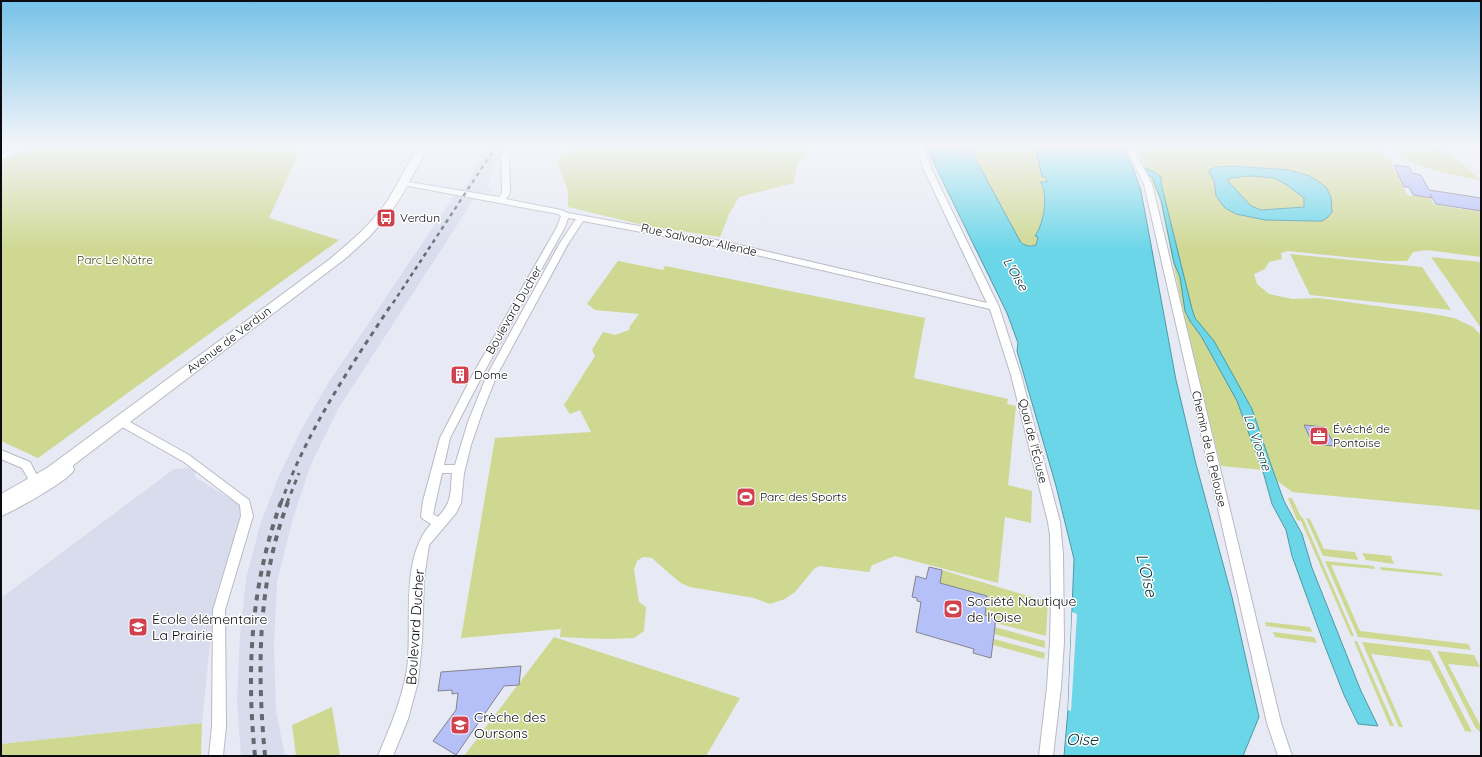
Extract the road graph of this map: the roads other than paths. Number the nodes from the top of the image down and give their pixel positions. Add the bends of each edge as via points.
1 (404, 180) edge
2 (506, 180) edge
3 (933, 180) edge
4 (1146, 180) edge
5 (403, 183) junction
6 (501, 200) junction
7 (565, 215) junction
8 (581, 218) junction
9 (561, 227) junction
10 (564, 243) junction
11 (994, 307) junction
12 (121, 421) junction
13 (2, 455) edge
14 (66, 462) junction
15 (437, 469) junction
16 (459, 469) junction
17 (36, 484) junction
18 (1, 502) edge
19 (1, 511) edge
20 (439, 523) junction
21 (216, 756) edge
22 (385, 756) edge
23 (1046, 756) edge
24 (1285, 756) edge

1 - 5 main road, Avenue de Verdun
2 - 6 street via 506,192
3 - 11 street, Quai de l'Écluse
4 - 24 street, Chemin de la Pelouse via 1274,723
5 - 6 street, Rue Salvador Allende
5 - 12 main road, Avenue de Verdun via 393,202 378,221 339,258
6 - 7 street, Rue Salvador Allende via 561,212
7 - 8 street, Rue Salvador Allende
7 - 9 street, Boulevard Ducher
8 - 10 street, Boulevard Ducher
8 - 11 street, Rue Salvador Allende via 726,245
9 - 10 street, Boulevard Ducher via 565,236
9 - 15 street, Boulevard Ducher via 457,413 445,438
10 - 16 street, Boulevard Ducher via 485,390
11 - 23 street, Quai de l'Écluse via 1016,375 1057,538 1056,653
12 - 14 main road, Avenue de Verdun
12 - 21 street via 187,459 245,503 247,516 219,610
13 - 17 street via 26,465
14 - 17 main road, Avenue de Verdun
14 - 19 street via 68,470
15 - 16 street
15 - 20 street, Boulevard Ducher via 427,516
16 - 20 street, Boulevard Ducher via 456,502
17 - 18 main road, Avenue de Verdun
20 - 22 street, Boulevard Ducher via 421,551 417,581 415,656 410,689 404,713

